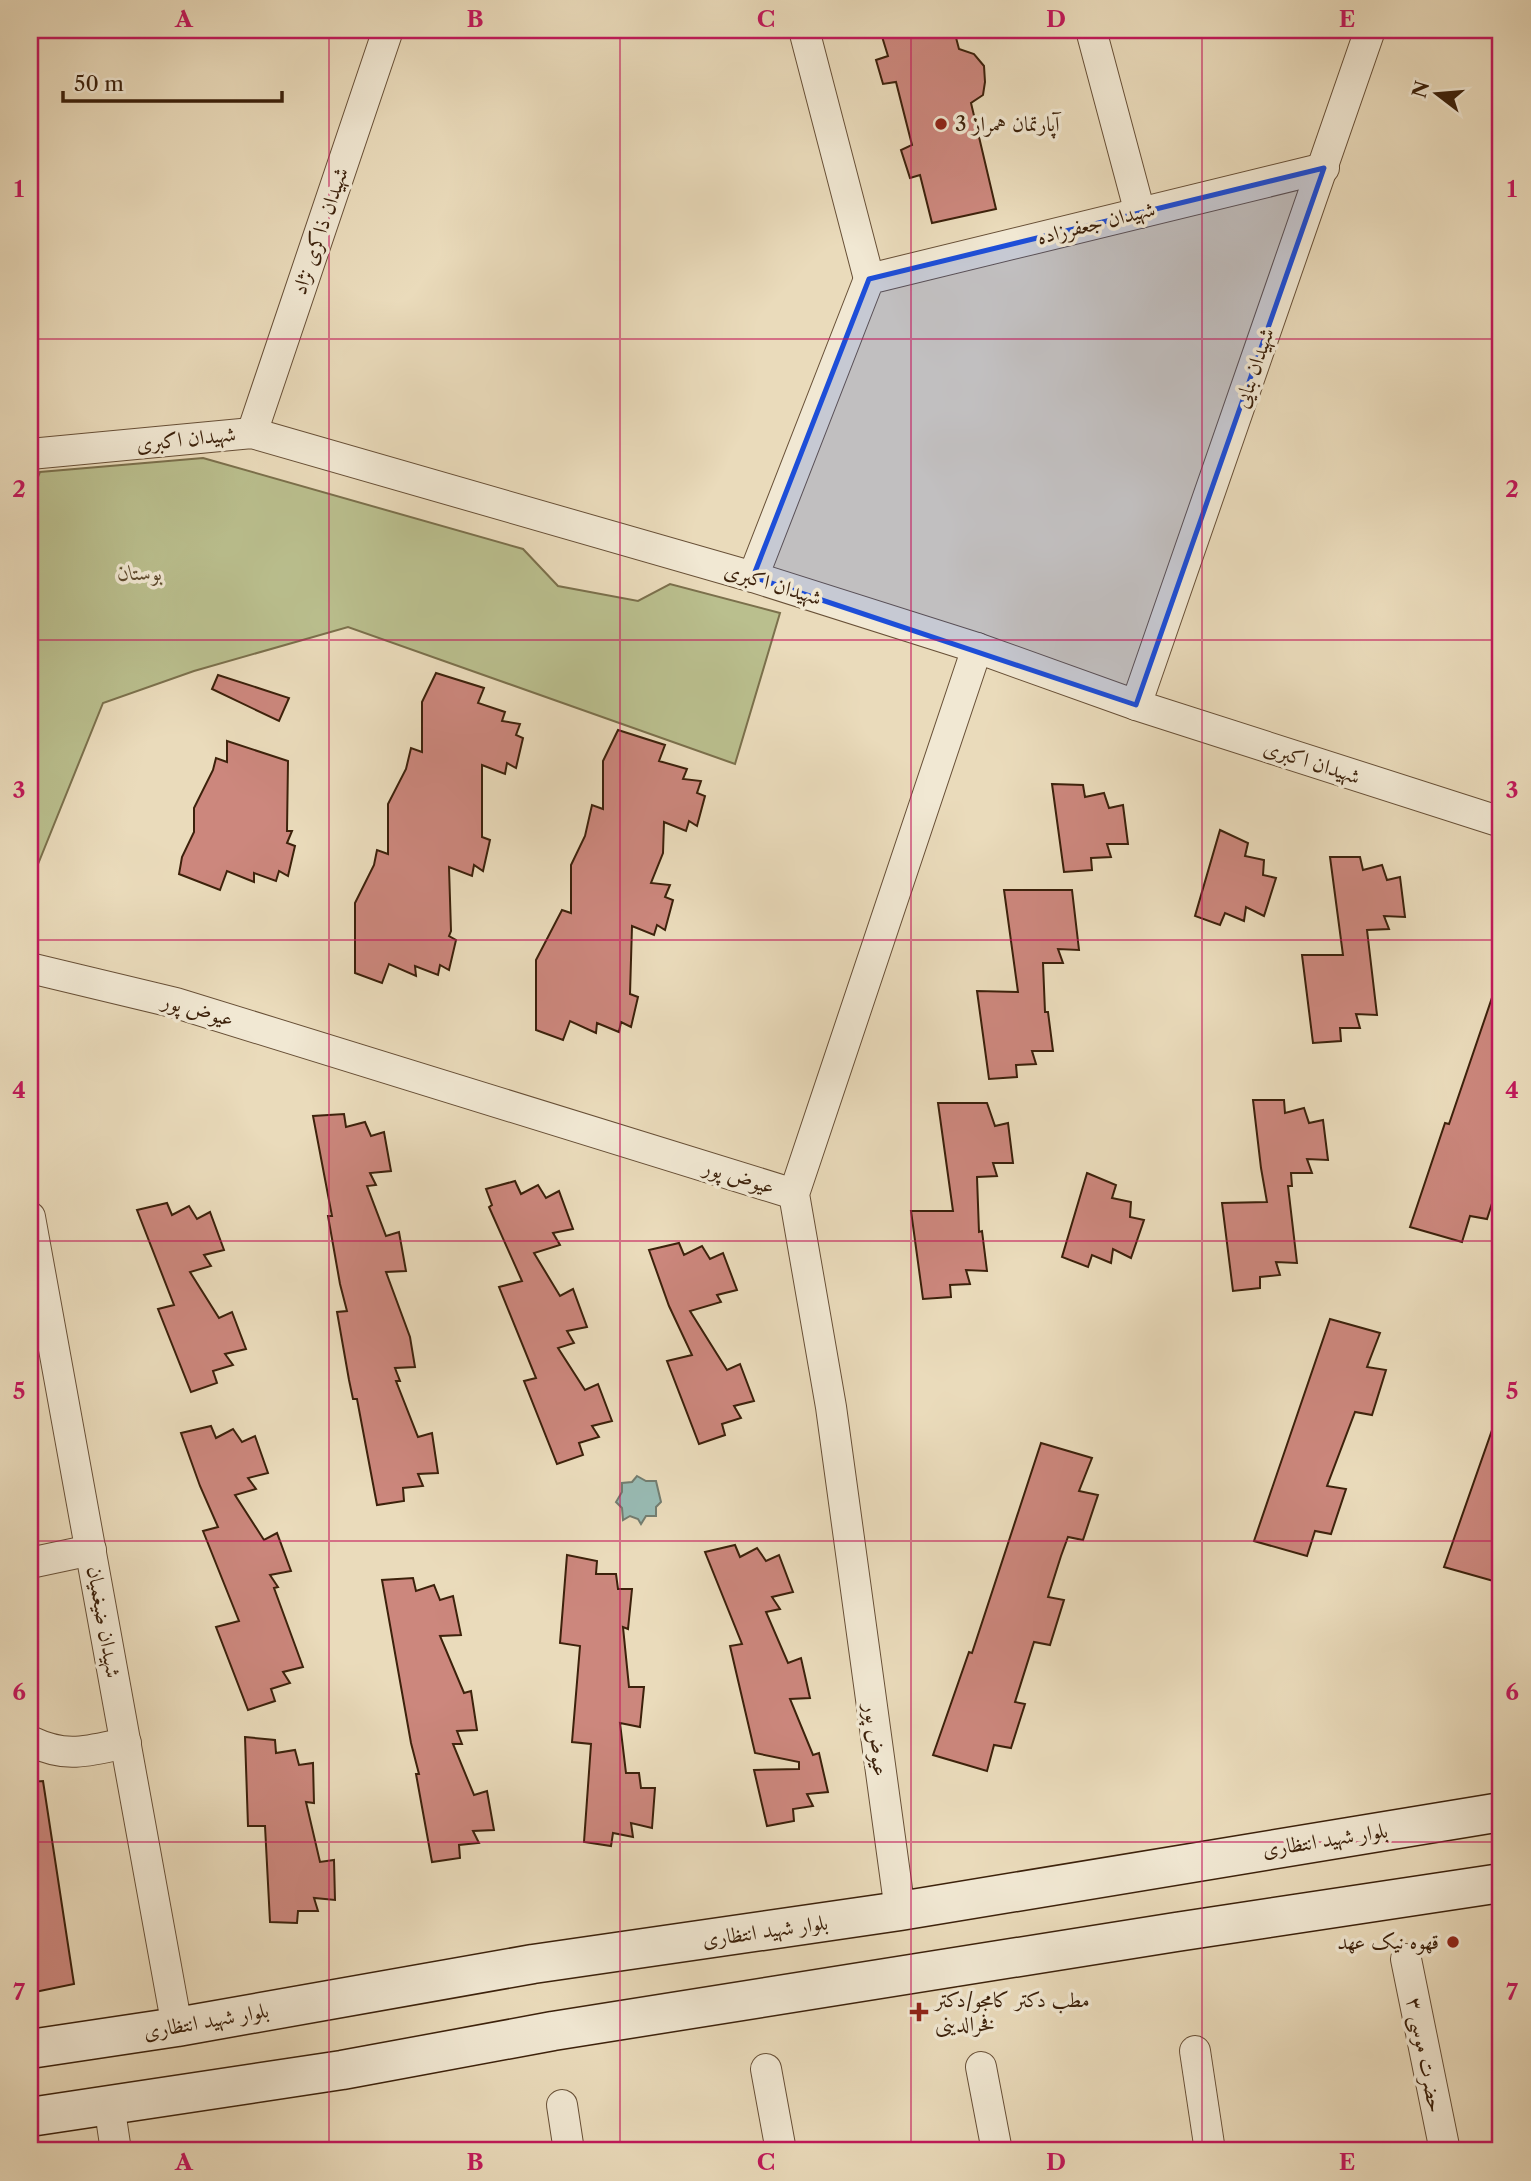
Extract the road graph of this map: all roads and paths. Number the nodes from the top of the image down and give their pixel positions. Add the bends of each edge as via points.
1 (388, 30) edge
2 (804, 30) edge
3 (1091, 30) edge
4 (1370, 30) edge
5 (1324, 168) junction
6 (1140, 213) junction
7 (869, 279) junction
8 (252, 433) junction
9 (30, 454) edge
10 (753, 577) junction
11 (977, 648) junction
12 (1136, 705) junction
13 (1501, 822) edge
14 (30, 968) edge
15 (794, 1194) junction
16 (30, 1217) edge
17 (36, 1280) edge
18 (91, 1550) junction
19 (30, 1563) edge
20 (30, 1741) edge
21 (126, 1743) junction
22 (1501, 1812) edge
23 (1501, 1883) edge
24 (900, 1911) junction
25 (1406, 1959) dead end
26 (177, 2027) junction
27 (30, 2049) edge
28 (1195, 2051) dead end
29 (981, 2067) dead end
30 (766, 2069) dead end
31 (109, 2105) junction
32 (562, 2105) dead end
33 (30, 2117) edge
34 (116, 2151) edge
35 (569, 2151) edge
36 (781, 2151) edge
37 (997, 2151) edge
38 (1210, 2151) edge
39 (1445, 2151) edge

1 - 8 street, شهیدان ذاکری نژاد
2 - 7 street
3 - 6 street
4 - 5 street, شهیدان بنایی
5 - 6 street, شهیدان جعفرزاده
5 - 12 street, شهیدان بنایی
6 - 7 street, شهیدان جعفرزاده
7 - 10 street
8 - 9 street, شهیدان اکبری
8 - 10 street, شهیدان اکبری
10 - 11 street, شهیدان اکبری
11 - 12 street, شهیدان اکبری
11 - 15 street
12 - 13 street, شهیدان اکبری
14 - 15 street, عیوض پور via 176,1003
15 - 24 street, عیوض پور via 831,1407
16 - 17 street, شهیدان ضیغمیان
17 - 18 street, شهیدان ضیغمیان
18 - 19 street
18 - 21 street, شهیدان ضیغمیان
20 - 21 street via 72,1754
21 - 26 street, شهیدان ضیغمیان
22 - 24 main road, بلوار شهید انتظاری
23 - 31 main road
24 - 26 main road, بلوار شهید انتظاری via 533,1964
25 - 39 street, حضرت موسی ۳
26 - 27 main road, بلوار شهید انتظاری
28 - 38 street
29 - 37 street
30 - 36 street
31 - 33 main road
31 - 34 street
32 - 35 street

